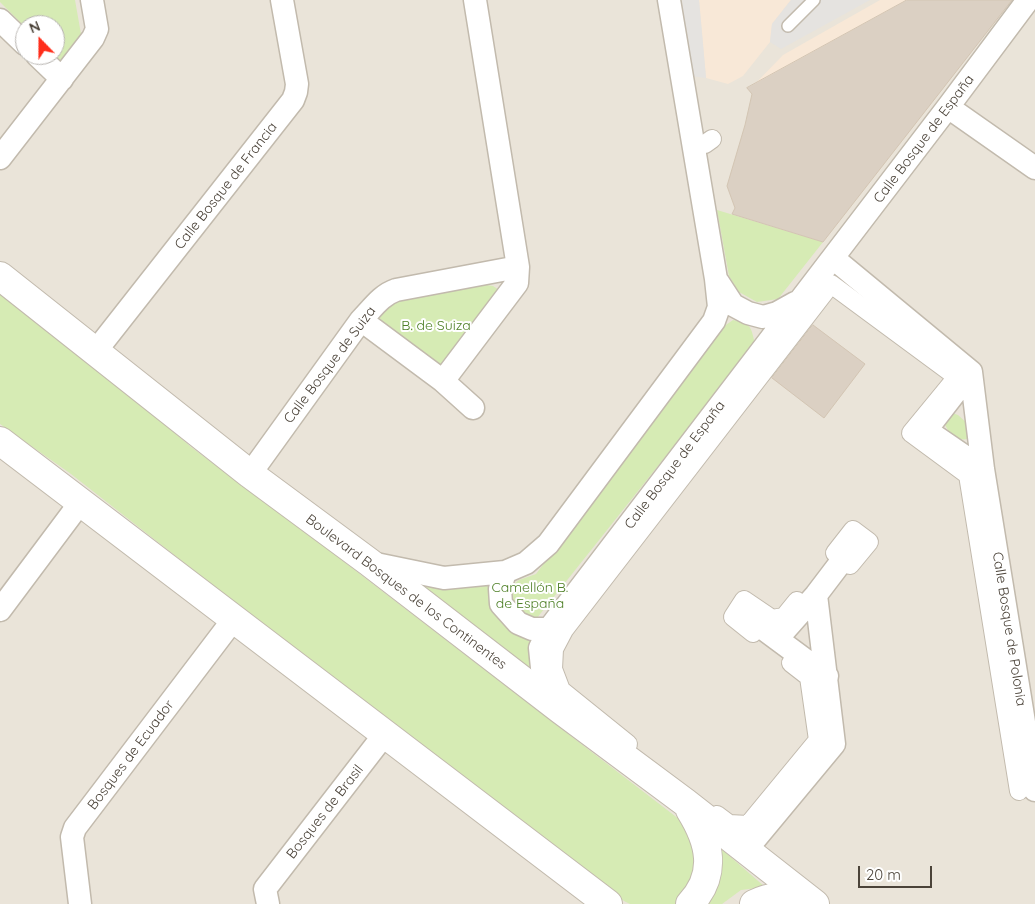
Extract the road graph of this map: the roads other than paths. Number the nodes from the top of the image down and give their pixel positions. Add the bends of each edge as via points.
1 (92, 0) edge
2 (282, 0) edge
3 (475, 0) edge
4 (669, 0) edge
5 (814, 0) edge
6 (1028, 0) edge
7 (0, 20) edge
8 (788, 26) dead end
9 (15, 34) edge
10 (47, 65) edge
11 (62, 79) junction
12 (948, 107) junction
13 (0, 158) edge
14 (1035, 168) edge
15 (833, 258) junction
16 (518, 267) junction
17 (0, 276) edge
18 (716, 279) junction
19 (800, 301) junction
20 (361, 320) junction
21 (95, 352) junction
22 (971, 372) junction
23 (443, 381) junction
24 (473, 408) dead end
25 (0, 441) edge
26 (983, 469) junction
27 (250, 474) junction
28 (80, 503) junction
29 (854, 545) dead end
30 (369, 562) junction
31 (505, 572) junction
32 (824, 591) junction
33 (0, 610) edge
34 (746, 616) dead end
35 (233, 620) junction
36 (549, 629) junction
37 (777, 639) junction
38 (827, 676) junction
39 (561, 710) junction
40 (384, 735) junction
41 (1027, 791) edge
42 (686, 803) junction
43 (746, 850) junction
44 (267, 897) edge
45 (810, 900) edge
46 (80, 904) edge
47 (286, 904) edge
48 (608, 904) edge
49 (690, 904) edge
50 (754, 904) edge

1 - 11 street via 96,34
2 - 21 street, Calle Bosque de Francia via 297,84 293,100
3 - 16 street
4 - 18 street, Calle Bosque de España
5 - 8 lane
6 - 12 street, Calle Bosque de España
7 - 9 street
10 - 11 street
11 - 13 street
12 - 14 street
12 - 15 street, Calle Bosque de España
15 - 19 street, Calle Bosque de España
15 - 22 street
16 - 20 street, Calle Bosque de Suiza via 389,292
16 - 23 street via 517,283
17 - 21 street, Boulevard Bosques de los Continentes
18 - 19 street, Calle Bosque de España via 733,305 763,317
18 - 31 street, Calle Bosque de España via 719,307 709,328 548,544 526,563
19 - 36 street, Calle Bosque de España
20 - 23 street
20 - 27 street, Calle Bosque de Suiza
21 - 27 street, Boulevard Bosques de los Continentes
22 - 26 street, Calle Bosque de Polonia
22 - 26 street via 926,430
23 - 24 street
25 - 28 street
26 - 41 street, Calle Bosque de Polonia
27 - 30 street, Boulevard Bosques de los Continentes
28 - 33 street
28 - 35 street
29 - 32 street
30 - 31 street, Calle Bosque de España via 444,578
30 - 39 street, Boulevard Bosques de los Continentes
31 - 36 street via 500,590 501,604 518,623 532,629
32 - 37 street
32 - 38 street
32 - 41 street via 869,542 853,530 784,617 772,619 744,600 733,618 809,676 818,740 748,825 729,824 704,805 562,690 553,669 554,649 564,630 831,284 957,377 911,433 968,475
34 - 37 street
35 - 40 street
35 - 46 street, Bosques de Ecuador via 75,828 72,837
36 - 39 street, Calle Bosque de España via 540,648 542,668
37 - 38 street
38 - 43 street via 834,744
39 - 42 street, Boulevard Bosques de los Continentes
40 - 44 street, Bosques de Brasil
40 - 48 street
42 - 43 street, Boulevard Bosques de los Continentes
42 - 49 street via 696,818 710,858 701,890
43 - 45 street, Boulevard Bosques de los Continentes
44 - 47 street, Bosques de Brasil
45 - 50 street via 785,895

